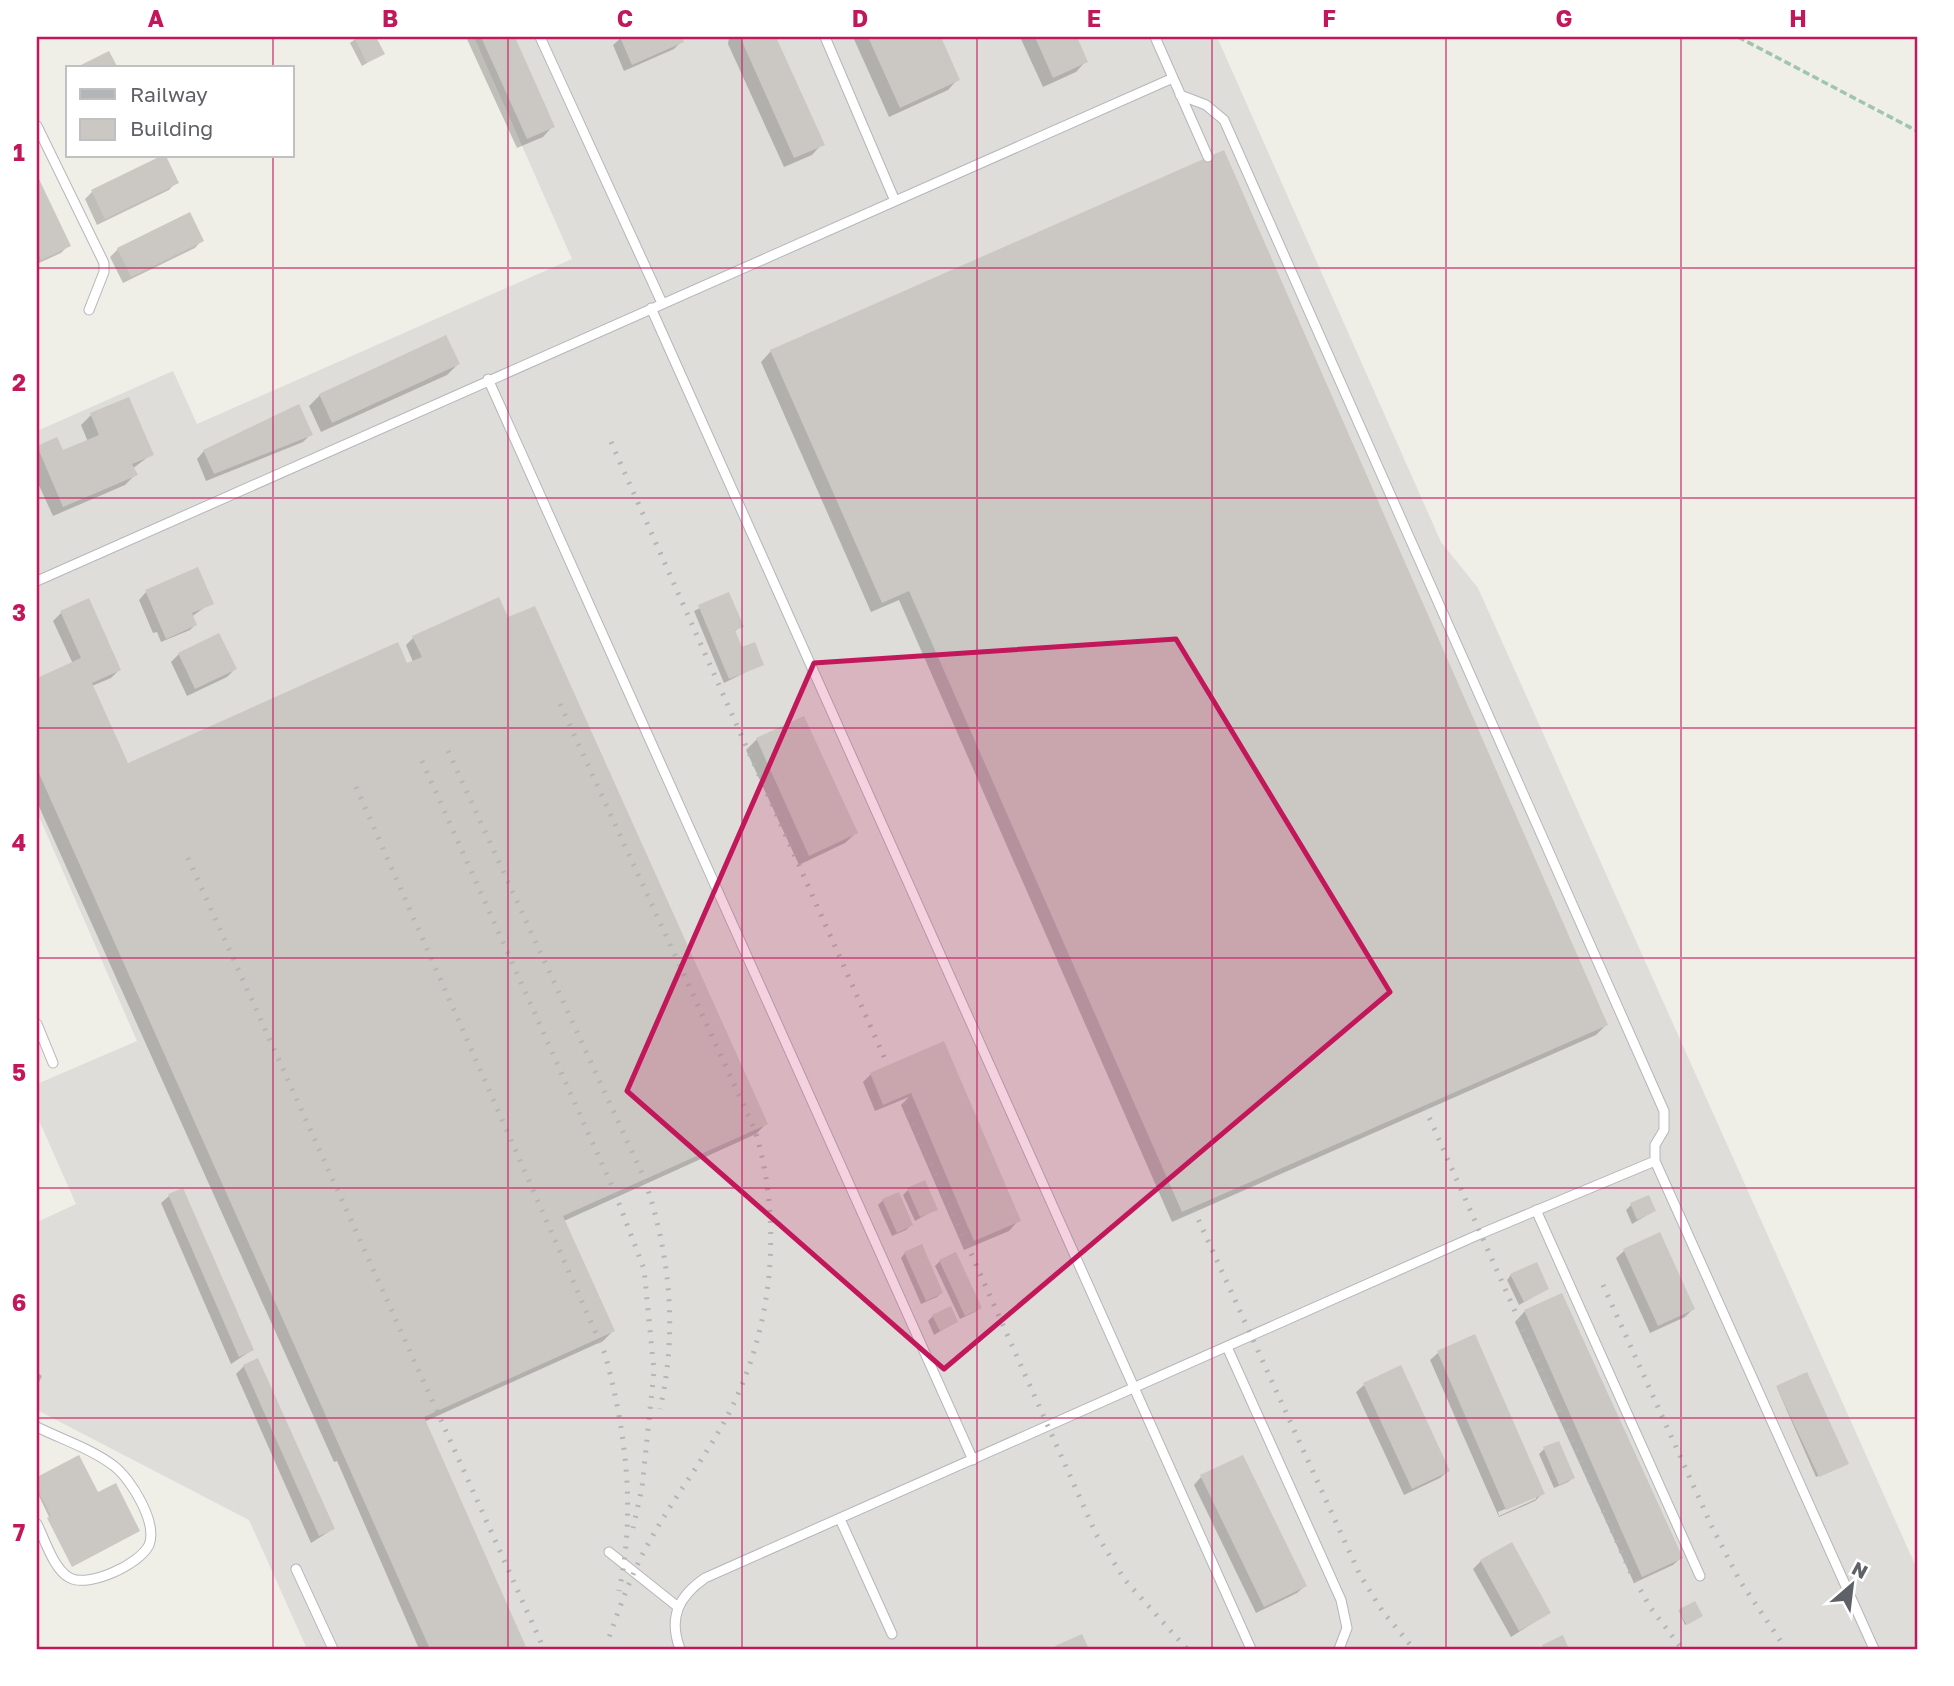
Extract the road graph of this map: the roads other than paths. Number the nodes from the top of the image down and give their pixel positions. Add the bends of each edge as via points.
1 (540, 37) edge
2 (825, 37) edge
3 (1155, 37) edge
4 (1173, 78) junction
5 (1181, 95) junction
6 (37, 127) edge
7 (1208, 157) dead end
8 (895, 201) junction
9 (662, 303) junction
10 (651, 308) junction
11 (89, 310) dead end
12 (488, 379) junction
13 (37, 582) edge
14 (37, 1024) edge
15 (53, 1063) dead end
16 (1655, 1161) junction
17 (1536, 1210) junction
18 (1227, 1348) junction
19 (1133, 1390) junction
20 (37, 1427) edge
21 (972, 1461) junction
22 (839, 1519) junction
23 (37, 1524) edge
24 (609, 1552) dead end
25 (296, 1569) dead end
26 (1700, 1576) dead end
27 (678, 1608) junction
28 (892, 1634) dead end
29 (333, 1649) edge
30 (680, 1649) edge
31 (1251, 1649) edge
32 (1339, 1649) edge
33 (1874, 1649) edge

1 - 9 lane
2 - 8 lane
3 - 4 lane
4 - 5 lane
4 - 8 lane
5 - 7 lane
5 - 16 lane via 1206,105 1224,120 1664,1111
6 - 11 lane via 104,263
8 - 9 lane
9 - 10 lane
10 - 12 lane
10 - 19 lane
12 - 13 lane
12 - 21 lane
14 - 15 lane
16 - 17 lane
16 - 33 lane
17 - 18 lane
17 - 26 lane
18 - 19 lane
18 - 32 lane via 1341,1600 1347,1629
19 - 21 lane
19 - 31 lane
20 - 23 lane via 113,1465 148,1513 151,1534 138,1558 99,1579 79,1582 62,1572
21 - 22 lane
22 - 27 lane via 705,1577 687,1590
22 - 28 lane
24 - 27 lane
25 - 29 lane
27 - 30 lane via 675,1629

